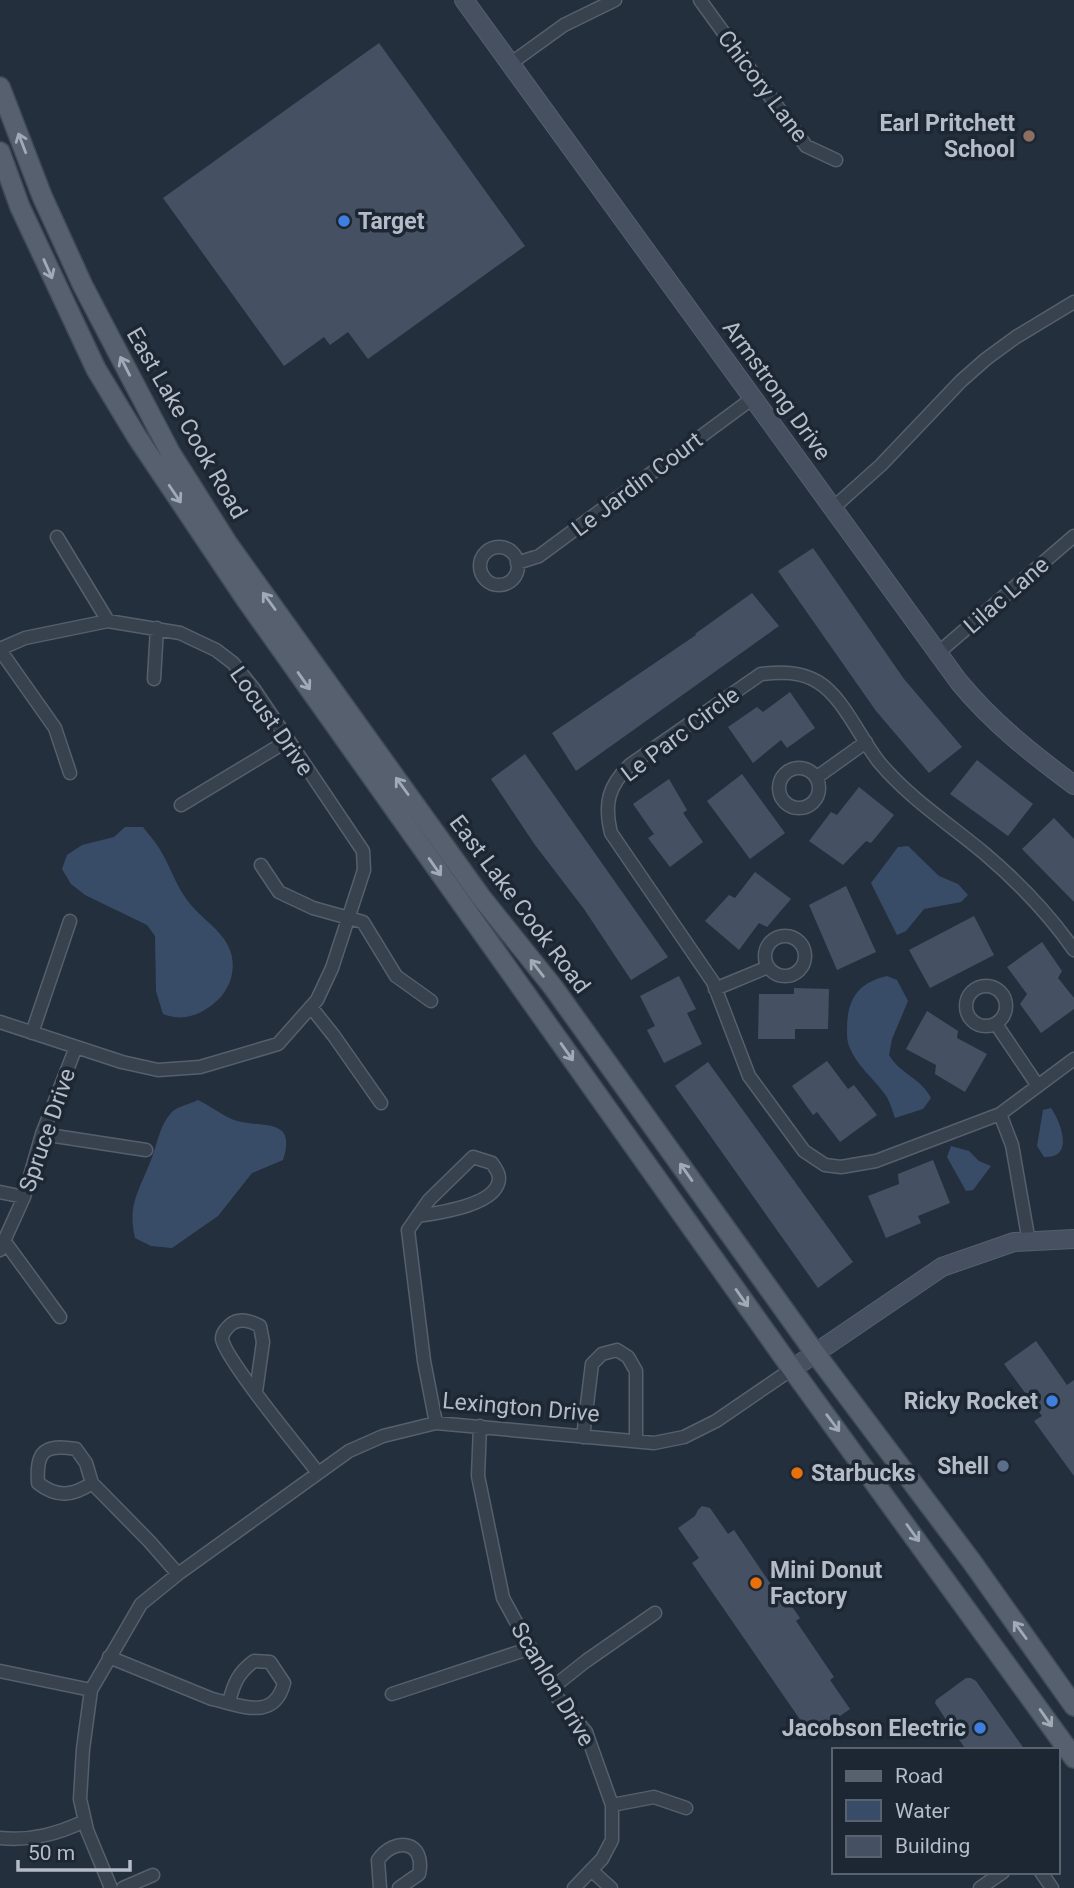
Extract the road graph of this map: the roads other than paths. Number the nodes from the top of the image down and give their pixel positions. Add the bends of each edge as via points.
1 (464, 0) edge
2 (615, 0) edge
3 (700, 0) edge
4 (510, 64) junction
5 (0, 87) edge
6 (0, 152) edge
7 (836, 160) dead end
8 (1074, 302) edge
9 (753, 398) junction
10 (833, 509) junction
11 (1074, 536) edge
12 (57, 537) dead end
13 (517, 563) dead end
14 (108, 621) junction
15 (157, 628) junction
16 (0, 649) edge
17 (938, 653) junction
18 (154, 679) dead end
19 (288, 741) junction
20 (866, 742) junction
21 (70, 773) dead end
22 (817, 777) dead end
23 (1074, 785) edge
24 (181, 805) dead end
25 (261, 865) dead end
26 (348, 918) junction
27 (70, 921) dead end
28 (1074, 950) edge
29 (768, 967) dead end
30 (715, 989) junction
31 (431, 1001) dead end
32 (314, 1003) junction
33 (0, 1022) edge
34 (996, 1024) dead end
35 (32, 1033) junction
36 (76, 1047) junction
37 (1074, 1059) edge
38 (1038, 1086) junction
39 (380, 1104) dead end
40 (1000, 1114) junction
41 (42, 1134) junction
42 (146, 1150) dead end
43 (0, 1192) edge
44 (24, 1197) junction
45 (418, 1216) junction
46 (1074, 1239) edge
47 (1029, 1242) junction
48 (3, 1246) edge
49 (60, 1317) dead end
50 (815, 1353) junction
51 (792, 1369) junction
52 (256, 1392) junction
53 (436, 1423) junction
54 (480, 1426) junction
55 (583, 1437) junction
56 (636, 1441) junction
57 (318, 1473) junction
58 (92, 1483) junction
59 (178, 1574) junction
60 (655, 1612) dead end
61 (530, 1648) junction
62 (109, 1657) junction
63 (0, 1671) edge
64 (552, 1688) junction
65 (91, 1690) junction
66 (391, 1694) dead end
67 (229, 1702) junction
68 (1074, 1706) edge
69 (1074, 1758) edge
70 (612, 1805) junction
71 (686, 1808) dead end
72 (85, 1821) junction
73 (0, 1838) edge
74 (591, 1870) junction
75 (1000, 1874) edge
76 (153, 1875) dead end
77 (111, 1888) edge
78 (123, 1888) edge
79 (380, 1888) edge
80 (399, 1888) edge
81 (574, 1888) edge
82 (611, 1888) edge
83 (980, 1888) edge

1 - 4 street, Armstrong Drive
2 - 4 street via 564,25
3 - 7 street, Chicory Lane via 806,146
4 - 9 street, Armstrong Drive
50 -> 5 main road, East Lake Cook Road via 228,544 170,452 83,286
6 -> 51 main road, East Lake Cook Road via 20,207 96,369 144,448 247,601
8 - 10 street via 985,359
9 - 10 street, Armstrong Drive
9 - 13 street, Le Jardin Court via 539,556
10 - 17 street, Armstrong Drive
11 - 17 street, Lilac Lane
12 - 14 street
14 - 15 street, Locust Drive
14 - 16 street, Locust Drive via 25,638
15 - 18 street
15 - 19 street, Locust Drive via 180,633 233,663
16 - 21 street via 55,728
17 - 23 street, Armstrong Drive via 987,714
19 - 24 street
19 - 26 street, Locust Drive via 363,850 364,870
20 - 22 street
20 - 28 street, Le Parc Circle via 928,811 983,852 1029,895
20 - 30 street, Le Parc Circle via 829,690 817,681 800,674 761,674 618,777 609,796 611,833
25 - 26 street via 279,891
26 - 31 street via 363,922 396,976
26 - 32 street, Locust Drive
27 - 35 street
29 - 30 street
30 - 40 street, Le Parc Circle via 749,1076 804,1152 825,1165 876,1161
32 - 36 street, Locust Drive via 278,1044 200,1067 158,1070
32 - 39 street
33 - 35 street, Locust Drive
34 - 38 street
35 - 36 street, Locust Drive
36 - 41 street, Spruce Drive
37 - 38 street, Le Parc Circle
38 - 40 street, Le Parc Circle
40 - 47 street via 1012,1145
41 - 42 street
41 - 44 street, Spruce Drive
43 - 44 street
44 - 48 street, Spruce Drive
45 - 45 street via 449,1212 492,1192 499,1175 492,1163 473,1157
45 - 53 street via 408,1230
46 - 47 street, Lexington Drive
47 - 50 street, Lexington Drive via 1014,1242 942,1267
48 - 49 street
50 - 51 street, Lexington Drive
68 -> 50 main road, East Lake Cook Road
51 - 56 street, Lexington Drive via 716,1422 684,1437
51 -> 69 main road, East Lake Cook Road
52 - 52 street via 263,1342 260,1326 248,1320 233,1322 222,1340
52 - 57 street
53 - 54 street, Lexington Drive
53 - 57 street, Lexington Drive via 383,1436 349,1451
54 - 55 street, Lexington Drive
54 - 61 street, Scanlon Drive via 478,1476 503,1598
55 - 56 street, Lexington Drive
55 - 56 street via 592,1364 602,1354 617,1350 636,1371
57 - 59 street, Lexington Drive
58 - 58 street via 67,1494 50,1492 38,1483 37,1461 44,1451 58,1446 76,1449
58 - 59 street
59 - 62 street, Lexington Drive via 142,1604
60 - 64 street
61 - 64 street, Scanlon Drive
61 - 66 street
62 - 65 street, Lexington Drive
62 - 67 street
63 - 65 street
64 - 70 street, Scanlon Drive via 586,1732
65 - 72 street, Lexington Drive via 80,1799
67 - 67 street via 262,1709 281,1696 284,1683 270,1662 254,1661 234,1682
70 - 71 street via 654,1797
70 - 74 street, Scanlon Drive via 612,1840
72 - 73 street via 58,1834 22,1840
72 - 77 street, Lexington Drive
74 - 81 street, Scanlon Drive
74 - 82 street
75 - 83 street
76 - 78 street
79 - 80 street via 378,1860 385,1850 403,1844 420,1856 421,1864 419,1874

